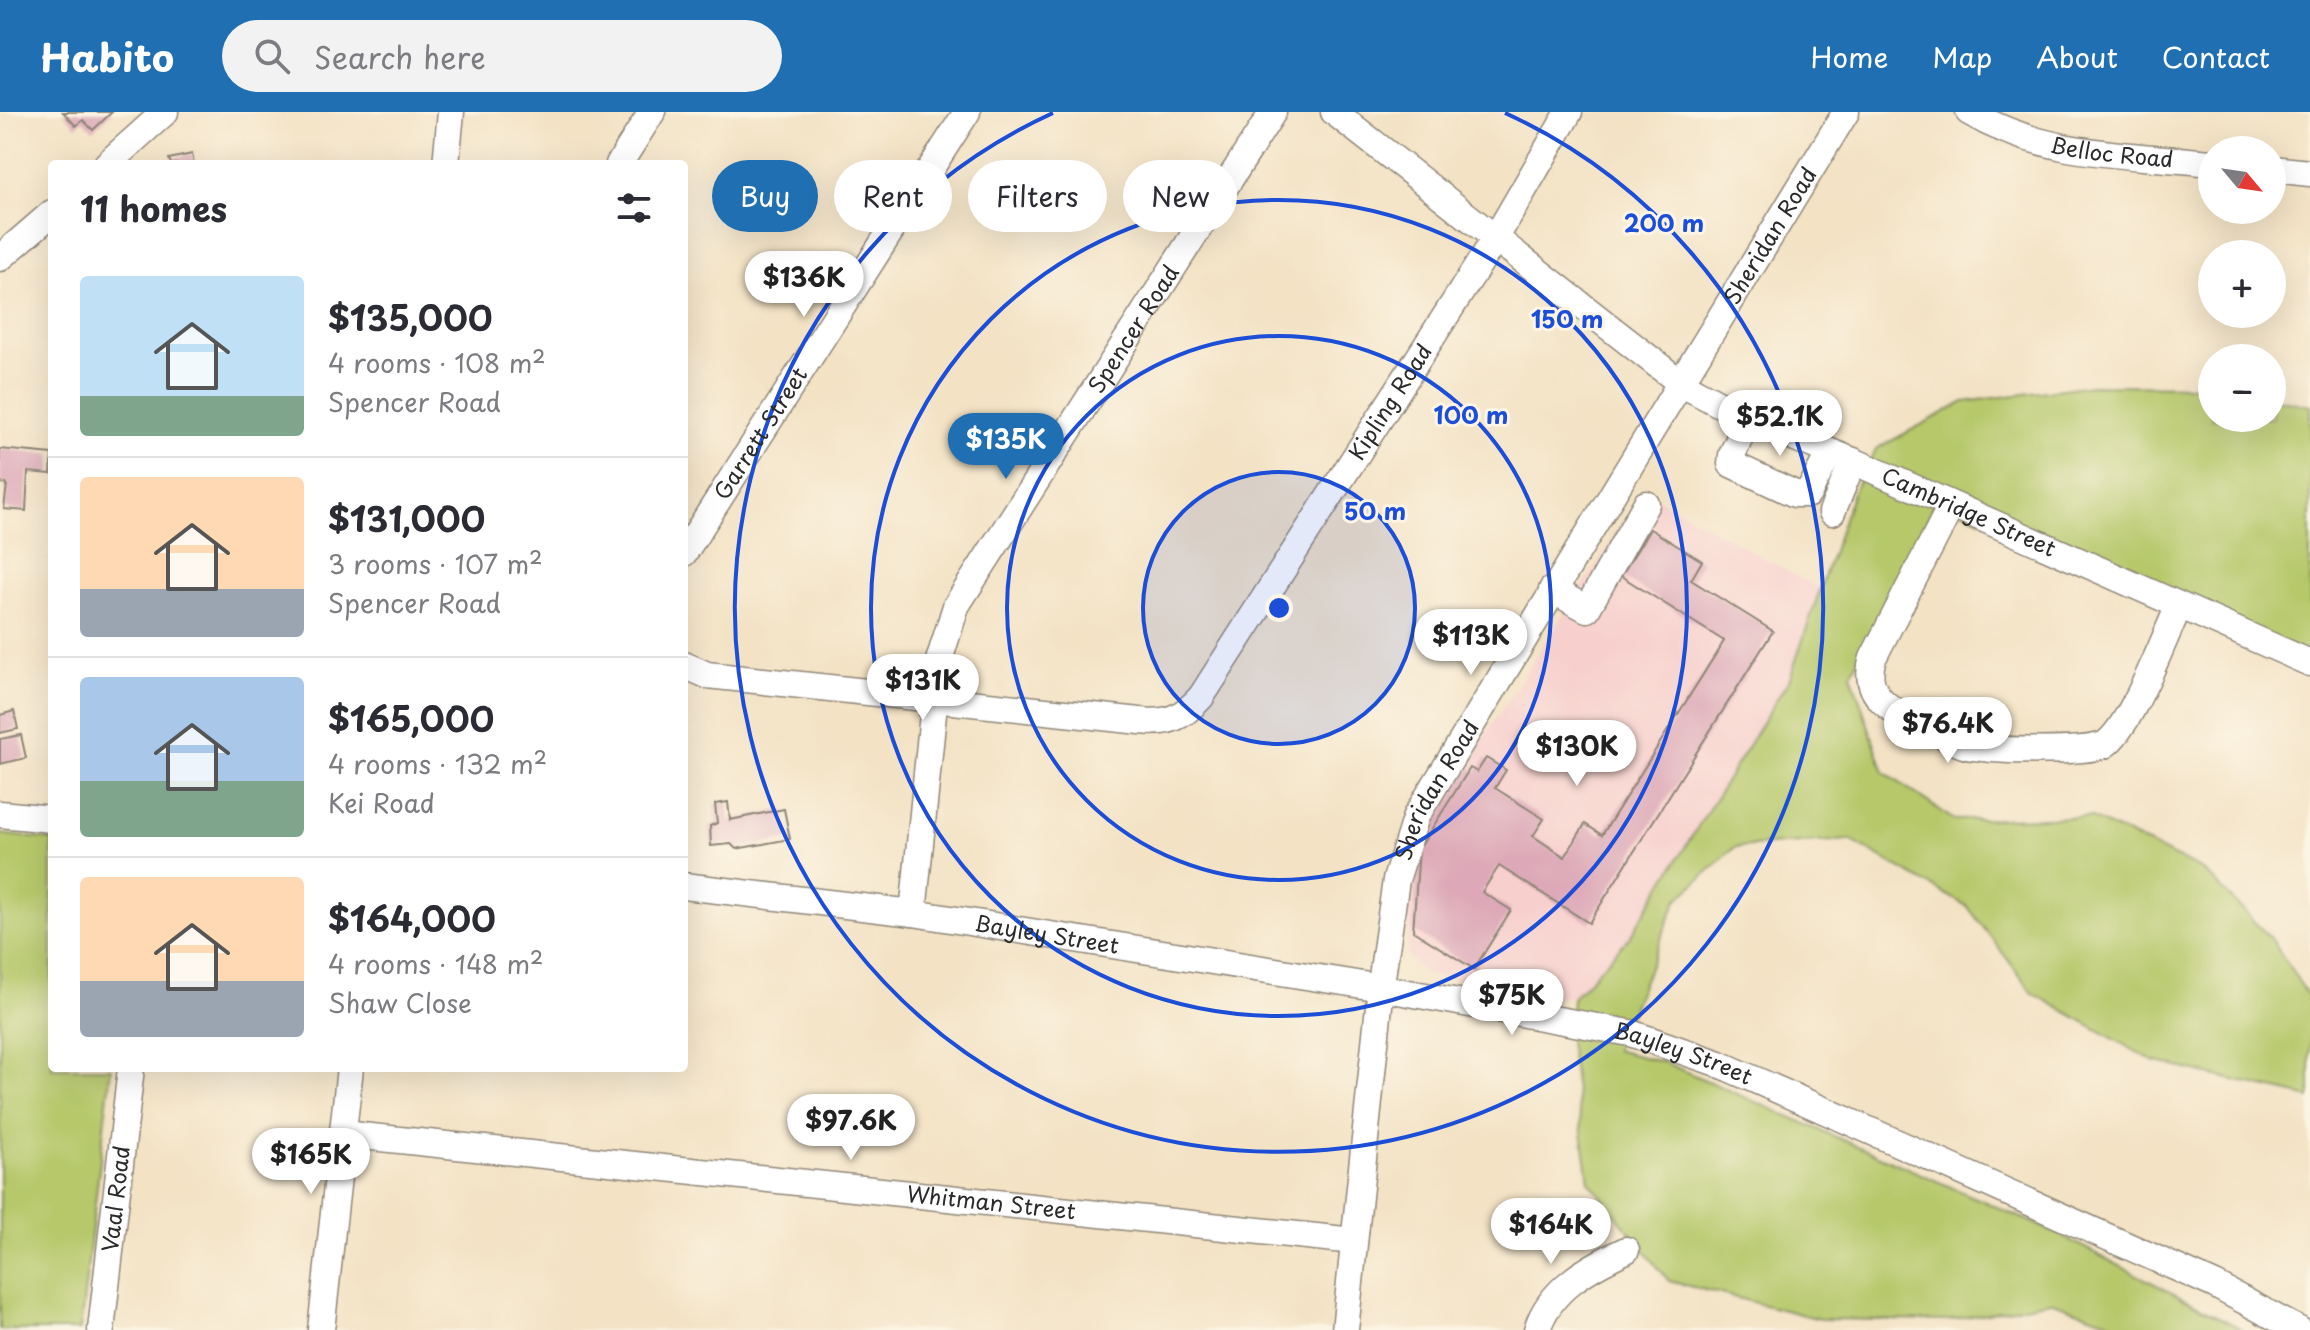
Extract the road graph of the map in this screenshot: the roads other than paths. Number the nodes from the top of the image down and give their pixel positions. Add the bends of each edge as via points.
1 (165, 112) edge
2 (451, 112) edge
3 (652, 112) edge
4 (967, 112) edge
5 (1273, 112) edge
6 (1334, 112) edge
7 (1569, 112) edge
8 (1846, 112) edge
9 (1969, 112) edge
10 (111, 160) edge
11 (446, 160) edge
12 (622, 160) edge
13 (2198, 162) edge
14 (2286, 170) edge
15 (2310, 173) edge
16 (48, 216) edge
17 (1495, 239) junction
18 (0, 258) edge
19 (1682, 384) junction
20 (1748, 419) junction
21 (1842, 456) junction
22 (1646, 504) dead end
23 (1951, 506) junction
24 (1832, 512) dead end
25 (688, 547) edge
26 (1552, 590) junction
27 (2179, 606) junction
28 (2310, 663) edge
29 (688, 667) edge
30 (934, 698) junction
31 (0, 814) edge
32 (48, 819) edge
33 (688, 886) edge
34 (913, 913) junction
35 (1381, 988) junction
36 (131, 1072) edge
37 (350, 1072) edge
38 (343, 1134) junction
39 (1354, 1241) junction
40 (1626, 1250) dead end
41 (101, 1330) edge
42 (321, 1330) edge
43 (1345, 1330) edge
44 (1537, 1330) edge
45 (2299, 1330) edge

1 - 10 street
2 - 11 street
3 - 12 street
4 - 25 street, Garrett Street
5 - 30 street, Spencer Road via 956,606 944,638
6 - 17 street, Cambridge Street
7 - 17 street, Kipling Road
8 - 19 street, Sheridan Road
9 - 13 street, Belloc Road via 2045,146
14 - 15 street
16 - 18 street
17 - 19 street, Cambridge Street
17 - 30 street, Kipling Road via 1201,697 1172,721
19 - 20 street, Cambridge Street
19 - 26 street, Sheridan Road
20 - 21 street, Cambridge Street
20 - 21 street via 1731,464 1795,494 1811,491
21 - 23 street, Cambridge Street
21 - 24 street
22 - 26 street via 1587,609
23 - 27 street, Cambridge Street
23 - 27 street via 1870,670 1875,690 1890,710 1960,743 1981,748 2094,748 2109,743
26 - 35 street, Sheridan Road via 1416,816 1396,880
27 - 28 street, Cambridge Street
29 - 30 street via 707,675
30 - 34 street, Spencer Road
31 - 32 street
33 - 34 street, Bayley Street
34 - 35 street, Bayley Street
35 - 39 street, Sheridan Road
35 - 45 street, Bayley Street via 1663,1042 2215,1285
36 - 41 street, Vaal Road
37 - 38 street
38 - 39 street, Whitman Street
38 - 42 street
39 - 43 street, Sheridan Road
40 - 44 street via 1571,1282 1542,1314

